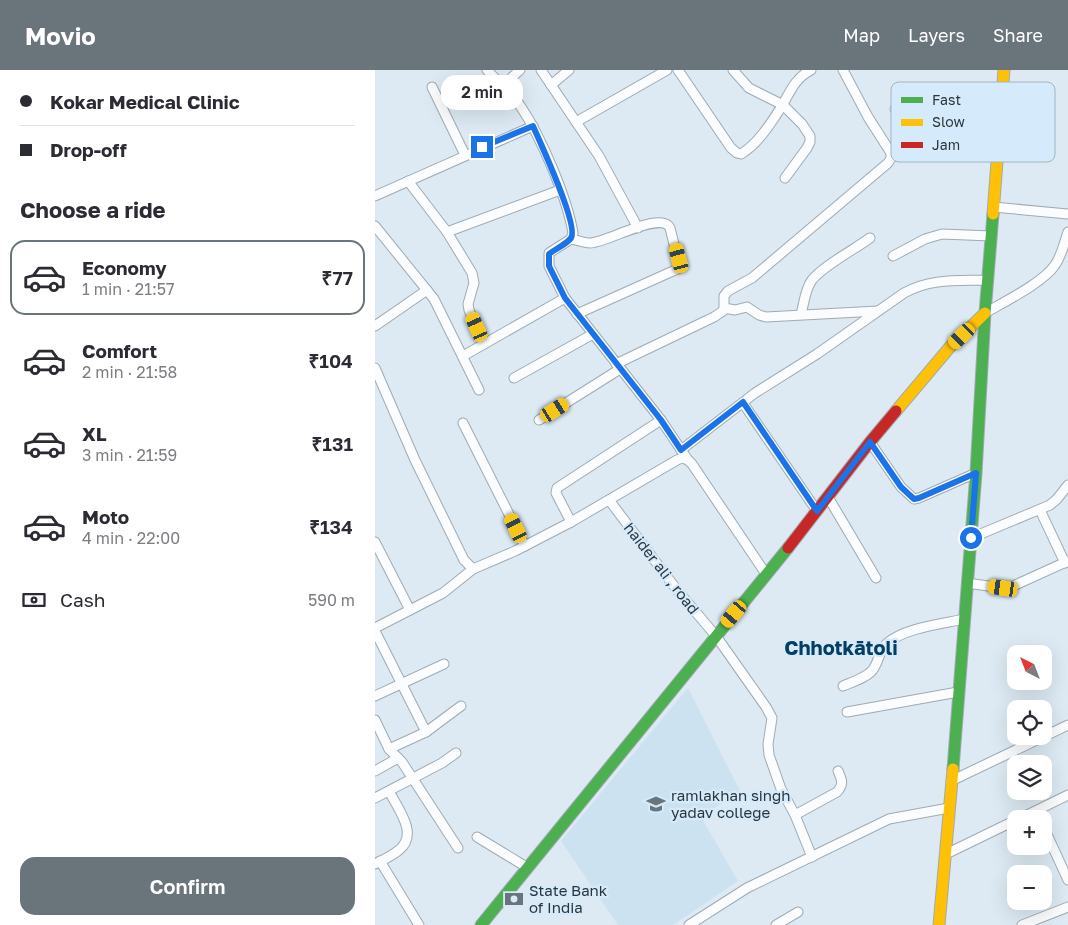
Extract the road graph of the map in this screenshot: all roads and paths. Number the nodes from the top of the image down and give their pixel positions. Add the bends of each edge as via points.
1 (487, 70) edge
2 (520, 70) edge
3 (541, 70) edge
4 (569, 70) edge
5 (667, 70) edge
6 (678, 70) edge
7 (733, 70) edge
8 (811, 70) edge
9 (843, 70) edge
10 (551, 85) junction
11 (433, 86) dead end
12 (502, 86) junction
13 (783, 105) junction
14 (576, 122) junction
15 (533, 126) junction
16 (465, 155) junction
17 (891, 158) joint
18 (997, 162) edge
19 (785, 178) dead end
20 (408, 180) junction
21 (559, 190) junction
22 (375, 196) edge
23 (993, 208) junction
24 (1068, 214) edge
25 (375, 226) edge
26 (638, 228) junction
27 (447, 232) junction
28 (1068, 232) edge
29 (991, 236) junction
30 (870, 238) dead end
31 (571, 239) junction
32 (893, 256) dead end
33 (988, 280) junction
34 (427, 290) junction
35 (565, 298) junction
36 (724, 308) junction
37 (878, 311) junction
38 (985, 313) junction
39 (577, 314) junction
40 (801, 314) junction
41 (375, 326) edge
42 (593, 334) junction
43 (484, 344) junction
44 (463, 356) junction
45 (618, 366) junction
46 (375, 368) edge
47 (514, 378) dead end
48 (479, 390) dead end
49 (743, 402) junction
50 (539, 420) dead end
51 (661, 420) junction
52 (463, 423) dead end
53 (870, 442) junction
54 (681, 450) junction
55 (688, 460) junction
56 (976, 473) junction
57 (1068, 485) edge
58 (828, 497) junction
59 (609, 500) junction
60 (1040, 510) junction
61 (817, 511) junction
62 (571, 522) junction
63 (971, 538) junction
64 (375, 542) edge
65 (525, 546) junction
66 (1066, 562) edge
67 (473, 569) junction
68 (766, 574) junction
69 (876, 578) dead end
70 (967, 583) junction
71 (410, 610) junction
72 (964, 618) junction
73 (375, 629) edge
74 (716, 636) junction
75 (444, 664) dead end
76 (402, 684) junction
77 (843, 686) dead end
78 (958, 692) junction
79 (375, 696) edge
80 (461, 706) dead end
81 (847, 712) dead end
82 (375, 720) edge
83 (1068, 725) edge
84 (426, 732) junction
85 (389, 749) junction
86 (456, 753) dead end
87 (398, 758) junction
88 (375, 771) edge
89 (838, 771) dead end
90 (413, 778) junction
91 (951, 781) junction
92 (389, 791) junction
93 (1068, 795) edge
94 (375, 798) edge
95 (949, 808) junction
96 (1045, 810) edge
97 (795, 815) junction
98 (1007, 824) edge
99 (477, 837) dead end
100 (1052, 845) edge
101 (458, 848) dead end
102 (946, 854) junction
103 (812, 857) junction
104 (377, 863) edge
105 (528, 868) junction
106 (1068, 880) edge
107 (1068, 908) edge
108 (798, 912) dead end
109 (419, 925) edge
110 (481, 925) edge
111 (689, 925) edge
112 (775, 925) edge
113 (939, 925) edge
114 (1022, 925) edge

1 - 12 street
2 - 12 street
3 - 10 street
4 - 10 street
5 - 14 street
6 - 13 street via 737,153 746,151
7 - 13 street via 749,88
8 - 13 street via 796,81
9 - 17 street via 891,152
10 - 14 street
11 - 16 street
12 - 15 street
13 - 19 street via 808,132 810,142
14 - 26 street via 599,156
15 - 16 street
15 - 21 street
16 - 20 street
17 - 36 street via 884,168 751,278 728,291 724,296
18 - 23 main road
20 - 22 street
20 - 27 street
21 - 27 street
21 - 31 street via 571,224
23 - 24 street
23 - 29 main road
25 - 34 street
26 - 31 street via 590,243
26 - 39 street via 658,222 668,223 679,258 678,269
27 - 43 street via 472,273 474,284 468,304
28 - 38 street via 1059,259 1049,273
29 - 32 street via 943,234 925,239
29 - 33 main road
30 - 40 street via 811,281
31 - 35 street via 549,254 549,266
33 - 37 street via 929,282 904,293
33 - 38 main road
34 - 41 street
34 - 44 street
35 - 39 street
35 - 43 street
36 - 40 street via 750,308 766,317
36 - 45 street via 708,320
37 - 40 street
37 - 49 street
38 - 53 main road via 950,347
38 - 56 main road
39 - 42 street
42 - 45 street
42 - 47 street
43 - 44 street
44 - 48 street
45 - 50 street
45 - 51 street
46 - 67 street via 415,460 464,560
49 - 54 street
49 - 61 street
51 - 54 street
51 - 62 street via 557,488 556,493
52 - 65 street
53 - 56 street via 901,487 914,499
53 - 58 main road
54 - 55 street
55 - 59 street via 677,460
55 - 68 street
56 - 63 main road
57 - 60 street via 1057,499
58 - 61 main road
58 - 69 street
59 - 62 street
59 - 74 street, haider ali , road
60 - 63 street
60 - 66 street
61 - 68 main road
62 - 65 street
63 - 70 main road
64 - 71 street
65 - 67 street
66 - 70 street via 1013,586 1003,588
67 - 71 street via 443,593
68 - 74 main road
70 - 72 main road
71 - 73 street
72 - 77 street via 893,639 880,652 874,668
72 - 78 main road
73 - 76 street
74 - 97 street, haider ali , road via 767,706 771,718 769,755 781,789
74 - 105 main road
75 - 76 street
76 - 79 street
76 - 84 street
78 - 81 street
78 - 91 main road
80 - 84 street
82 - 85 street
83 - 91 street
84 - 85 street
85 - 87 street
86 - 90 street
87 - 88 street
87 - 90 street
89 - 97 street via 842,787
90 - 92 street
90 - 101 street
91 - 95 main road
92 - 94 street
92 - 104 street via 407,829 408,839 398,851
93 - 96 street
95 - 102 main road
95 - 103 street via 889,819
97 - 103 street, haider ali , road
98 - 102 street
99 - 105 street
100 - 106 street
102 - 113 main road
103 - 111 street via 747,888
104 - 109 street
105 - 110 main road
107 - 114 street
108 - 112 street

